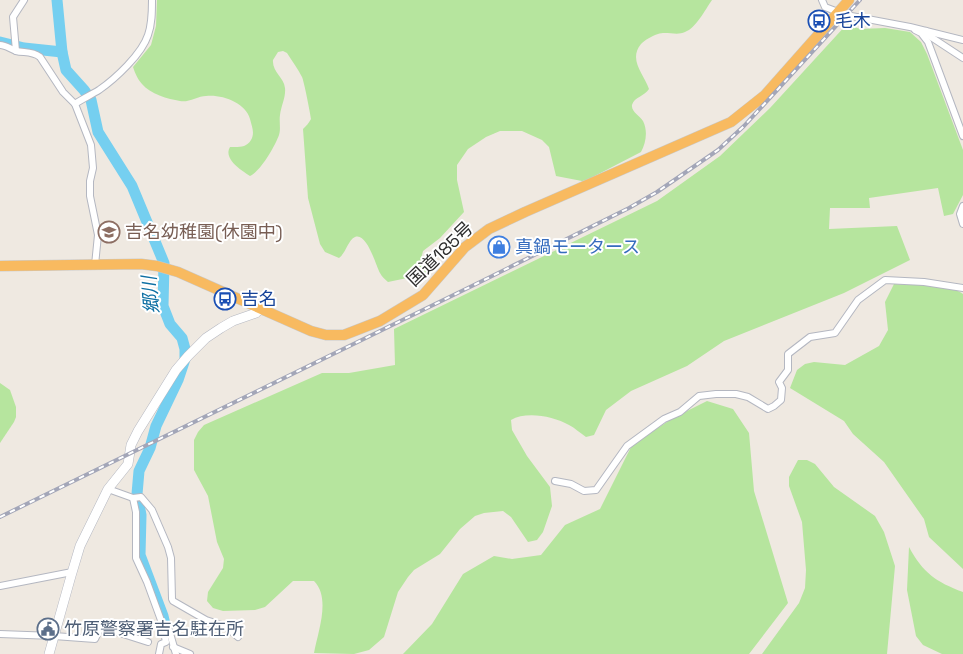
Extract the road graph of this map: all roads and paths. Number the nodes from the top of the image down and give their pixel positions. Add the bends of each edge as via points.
1 (24, 0) edge
2 (152, 0) edge
3 (822, 0) edge
4 (849, 0) edge
5 (838, 13) junction
6 (910, 27) junction
7 (926, 31) junction
8 (963, 40) edge
9 (0, 45) edge
10 (15, 47) junction
11 (963, 58) edge
12 (75, 104) junction
13 (963, 136) edge
14 (963, 206) edge
15 (963, 224) edge
16 (96, 265) junction
17 (0, 266) edge
18 (963, 288) edge
19 (260, 309) junction
20 (556, 480) dead end
21 (108, 489) junction
22 (136, 498) junction
23 (72, 572) junction
24 (0, 586) edge
25 (164, 626) junction
26 (0, 634) edge
27 (54, 636) junction
28 (238, 637) dead end
29 (148, 642) dead end
30 (173, 647) junction
31 (49, 654) edge
32 (159, 654) edge
33 (176, 654) edge
34 (190, 654) edge

1 - 10 street via 13,17
2 - 12 street via 150,29 140,49 100,89
3 - 5 street via 825,7
4 - 5 highway, 国道185号
5 - 6 street
5 - 19 highway, 国道185号 via 765,95 731,122 489,229 465,247 423,294 380,321 352,333 326,335
6 - 7 street
6 - 13 street via 928,42
7 - 8 street
7 - 11 street
9 - 10 street
10 - 12 street via 40,57
12 - 16 street via 91,145 90,196 98,235
14 - 15 street via 960,214
16 - 17 highway, 国道185号
16 - 19 highway, 国道185号 via 141,264 169,269
18 - 20 street via 885,280 858,300 835,333 810,337 788,354 788,370 779,382 782,388 780,400 774,406 768,409 736,394 699,396 627,446 596,490 584,491
19 - 21 main road via 221,328 185,359 133,439 128,464
21 - 22 street
21 - 23 main road via 80,546
22 - 25 street via 136,558
22 - 28 street via 141,497 152,510 168,547 172,599 206,620 225,626
23 - 24 street
23 - 27 main road
25 - 30 street
25 - 32 street via 166,642 161,644
26 - 27 street
27 - 29 street via 95,640 101,627
27 - 31 main road
30 - 33 street
30 - 34 street

